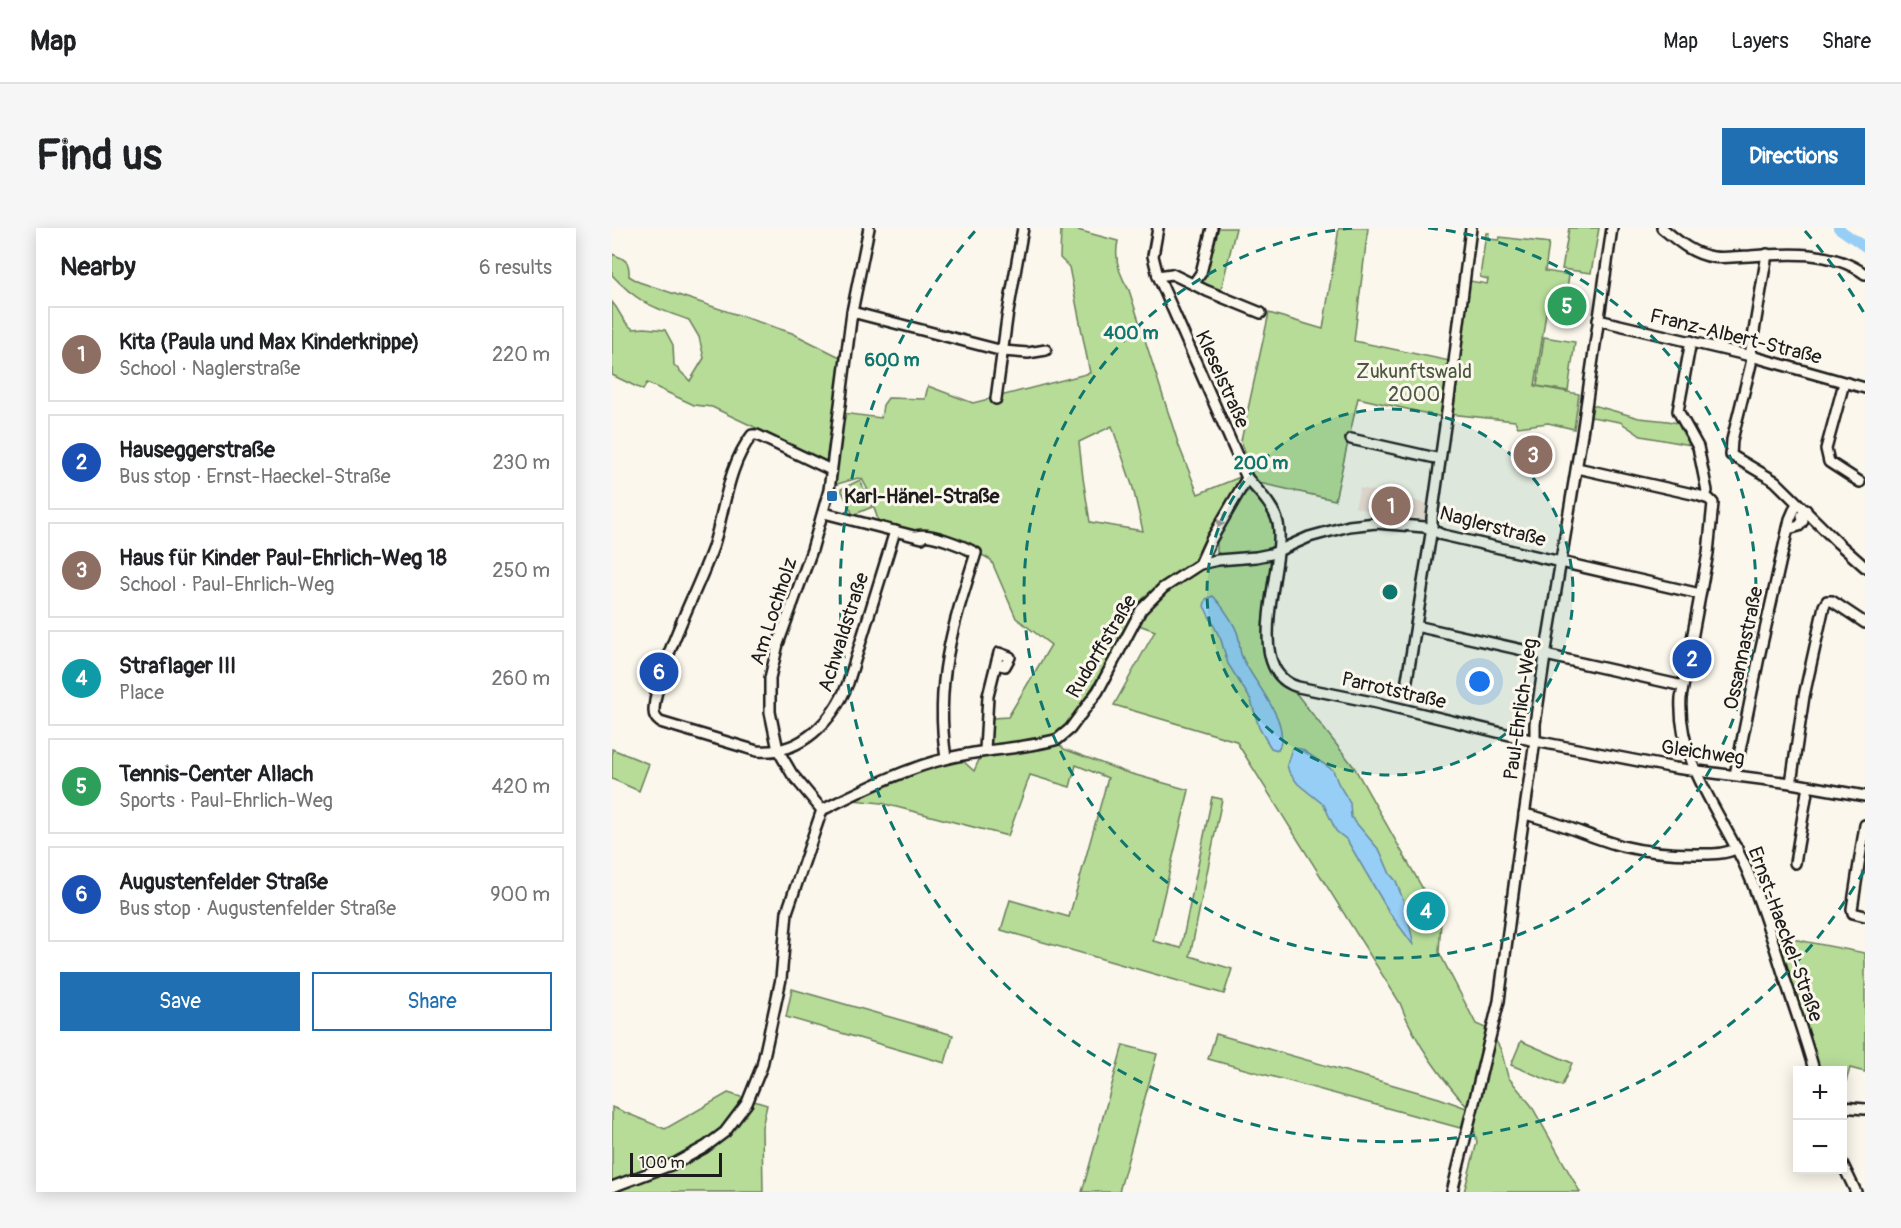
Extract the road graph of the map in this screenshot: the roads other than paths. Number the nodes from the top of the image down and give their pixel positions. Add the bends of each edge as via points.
1 (869, 228) edge
2 (1023, 228) edge
3 (1158, 228) edge
4 (1212, 228) edge
5 (1471, 228) edge
6 (1611, 228) edge
7 (1662, 228) edge
8 (1767, 254) junction
9 (1865, 274) edge
10 (1158, 276) junction
11 (1194, 284) junction
12 (852, 312) junction
13 (1261, 313) dead end
14 (1598, 320) junction
15 (1690, 341) junction
16 (1046, 350) dead end
17 (1003, 351) junction
18 (1751, 356) junction
19 (1844, 383) junction
20 (1865, 388) edge
21 (996, 399) dead end
22 (1351, 439) dead end
23 (1440, 459) junction
24 (1576, 468) junction
25 (831, 470) junction
26 (1246, 478) junction
27 (1860, 482) dead end
28 (1708, 498) junction
29 (1797, 503) junction
30 (1806, 510) junction
31 (824, 513) junction
32 (1432, 528) junction
33 (1788, 529) junction
34 (895, 531) junction
35 (1279, 550) junction
36 (1561, 562) junction
37 (1200, 564) junction
38 (1865, 567) edge
39 (1700, 594) junction
40 (1865, 623) edge
41 (1416, 626) junction
42 (1545, 656) junction
43 (996, 664) dead end
44 (1282, 677) joint
45 (1407, 680) dead end
46 (1683, 686) junction
47 (1535, 741) junction
48 (778, 750) junction
49 (985, 750) junction
50 (946, 758) junction
51 (1695, 770) junction
52 (1735, 776) junction
53 (1791, 783) junction
54 (1808, 786) junction
55 (1865, 796) edge
56 (822, 810) junction
57 (1524, 814) junction
58 (1865, 825) edge
59 (1737, 848) junction
60 (1795, 863) dead end
61 (1865, 916) edge
62 (1812, 1066) edge
63 (1847, 1107) edge
64 (1865, 1109) edge
65 (1847, 1173) edge
66 (612, 1187) edge
67 (1452, 1192) edge
68 (1856, 1192) edge

1 - 12 street, Am Lochholz
2 - 17 street
3 - 10 street, Kleselstraße via 1153,256
4 - 11 street
5 - 23 street
6 - 14 street, Paul-Ehrlich-Weg
7 - 8 street via 1691,250 1714,257
8 - 9 street via 1822,256
8 - 18 street
10 - 11 street via 1172,274
10 - 26 street, Kleselstraße
11 - 13 street
12 - 17 street
12 - 25 street, Am Lochholz
14 - 15 street, Franz-Albert-Straße
14 - 24 street, Paul-Ehrlich-Weg
15 - 18 street, Franz-Albert-Straße
15 - 28 street, Ernst-Haeckel-Straße via 1678,411 1698,447
16 - 17 street
17 - 21 street
18 - 19 street, Franz-Albert-Straße
18 - 29 street via 1731,455 1775,481
19 - 20 street, Franz-Albert-Straße
19 - 27 street via 1826,449 1829,462
22 - 23 street
23 - 32 street
24 - 28 street
24 - 36 street, Paul-Ehrlich-Weg
25 - 31 street, Am Lochholz
25 - 48 street via 757,435 746,442 735,463 711,550 670,647 656,698 654,712 660,722 757,751
26 - 35 street, Kleselstraße via 1273,511 1279,529
26 -> 37 street
28 - 39 street, Ernst-Haeckel-Straße via 1713,508
29 - 30 street
29 - 33 street, Ossannastraße
30 - 33 street via 1799,526
30 - 38 street
31 - 34 street
31 - 48 street, Am Lochholz via 772,663 770,712
32 - 35 street, Naglerstraße via 1349,525
32 - 36 street, Naglerstraße via 1443,535
32 - 41 street
33 - 52 street, Ossannastraße
34 - 48 street, Achwaldstraße via 841,701 819,729
34 - 50 street via 923,534 976,553 944,668 941,715
35 - 37 street, Rudorffstraße
35 - 44 street, Kleselstraße via 1268,639 1271,657
36 - 39 street, Naglerstraße
36 - 42 street, Paul-Ehrlich-Weg
37 - 49 street, Rudorffstraße via 1163,588 1141,610 1102,685 1063,736
39 - 46 street, Ernst-Haeckel-Straße
40 - 53 street via 1827,601 1804,696
41 - 42 street
41 - 45 street
42 - 46 street
42 - 47 street, Paul-Ehrlich-Weg
43 - 49 street via 988,696
44 - 47 street, Parrotstraße via 1294,686
46 - 51 street, Ernst-Haeckel-Straße via 1681,716
47 - 51 street, Gleichweg
47 - 57 street, Paul-Ehrlich-Weg
48 - 56 street, Am Lochholz
49 - 50 street, Rudorffstraße
50 - 56 street, Rudorffstraße via 861,790
51 - 52 street, Gleichweg
51 - 59 street, Ernst-Haeckel-Straße
52 - 53 street, Gleichweg
53 - 54 street, Gleichweg
54 - 55 street, Gleichweg
54 - 60 street
56 - 66 street via 787,912 781,979 762,1066 747,1103 725,1132 705,1147 676,1163
57 - 59 street via 1644,850 1708,854
57 - 67 street, Paul-Ehrlich-Weg via 1499,1001
58 - 61 street via 1853,913
59 - 62 street, Ernst-Haeckel-Straße via 1755,889
63 - 64 street
65 - 68 street

